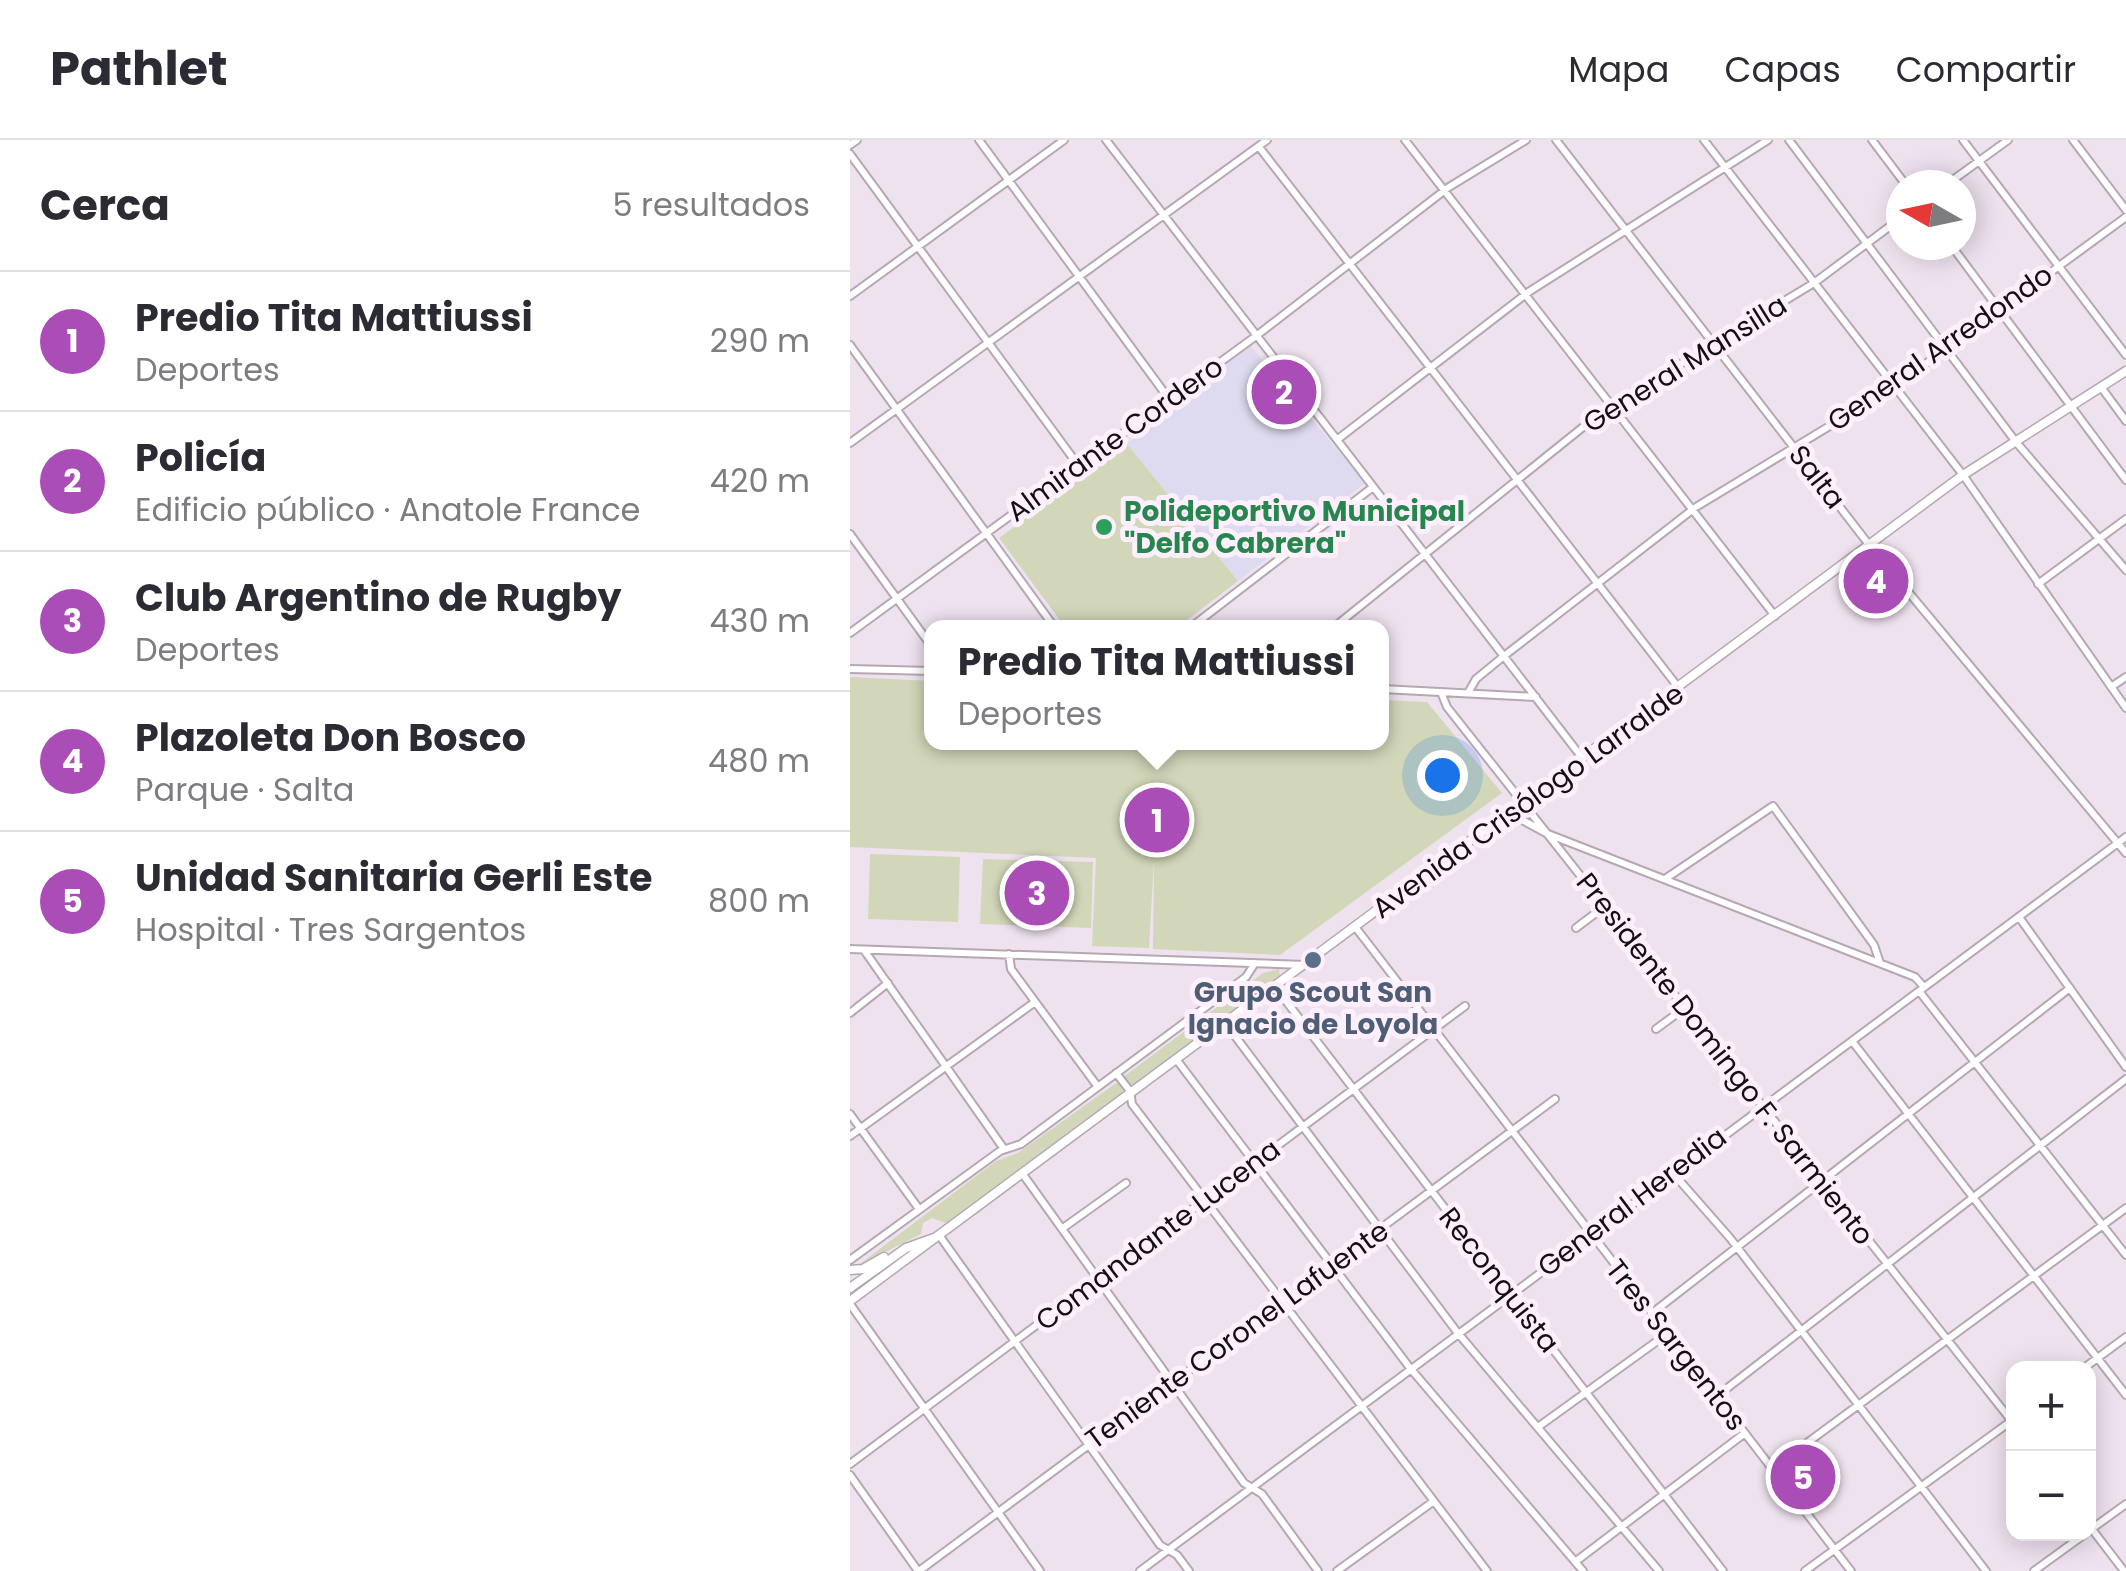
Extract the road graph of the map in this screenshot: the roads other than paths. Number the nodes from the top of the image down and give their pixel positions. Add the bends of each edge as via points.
1 (857, 140) edge
2 (979, 140) edge
3 (1064, 140) edge
4 (1106, 140) edge
5 (1267, 140) edge
6 (1405, 140) edge
7 (1526, 140) edge
8 (1556, 140) edge
9 (1704, 140) edge
10 (1768, 140) edge
11 (1789, 140) edge
12 (1872, 140) edge
13 (1963, 140) edge
14 (2008, 140) edge
15 (2073, 140) edge
16 (850, 145) edge
17 (1259, 146) junction
18 (850, 154) edge
19 (1979, 162) junction
20 (1727, 170) junction
21 (1895, 170) edge
22 (1968, 170) edge
23 (1008, 181) junction
24 (1444, 191) junction
25 (2126, 214) edge
26 (1164, 216) junction
27 (1886, 229) edge
28 (1628, 232) junction
29 (1866, 243) junction
30 (917, 247) junction
31 (1962, 260) edge
32 (1350, 263) junction
33 (2058, 266) junction
34 (1080, 275) junction
35 (1814, 282) junction
36 (1525, 295) junction
37 (850, 296) edge
38 (1999, 310) junction
39 (1256, 336) junction
40 (987, 342) junction
41 (1713, 343) junction
42 (850, 346) edge
43 (1946, 349) junction
44 (2126, 355) edge
45 (1430, 367) junction
46 (2126, 371) edge
47 (1894, 387) junction
48 (2101, 387) junction
49 (1169, 399) junction
50 (1611, 406) junction
51 (2072, 406) junction
52 (896, 409) junction
53 (2126, 422) edge
54 (1338, 439) junction
55 (2016, 442) junction
56 (850, 444) edge
57 (1794, 448) junction
58 (1078, 466) junction
59 (1963, 476) junction
60 (1517, 480) junction
61 (2126, 480) edge
62 (1373, 486) junction
63 (1691, 511) junction
64 (2126, 519) edge
65 (986, 533) junction
66 (850, 534) edge
67 (2100, 538) junction
68 (1870, 546) junction
69 (1424, 550) junction
70 (2126, 570) edge
71 (1598, 583) junction
72 (2038, 584) junction
73 (897, 598) junction
74 (1775, 616) junction
75 (1049, 620) edge
76 (1200, 620) edge
77 (1342, 620) edge
78 (850, 633) edge
79 (924, 637) edge
80 (1504, 656) junction
81 (850, 669) edge
82 (924, 672) edge
83 (2126, 677) edge
84 (2112, 687) junction
85 (1389, 689) edge
86 (1680, 690) junction
87 (1441, 692) junction
88 (1468, 693) junction
89 (1536, 697) junction
90 (2126, 708) edge
91 (1584, 760) junction
92 (1523, 802) junction
93 (1512, 814) junction
94 (1548, 834) junction
95 (2126, 836) edge
96 (2118, 842) junction
97 (2126, 853) edge
98 (1665, 878) junction
99 (1605, 906) junction
100 (2019, 917) junction
101 (1356, 928) junction
102 (1576, 928) dead end
103 (850, 949) edge
104 (864, 950) junction
105 (1009, 954) junction
106 (1255, 963) junction
107 (1880, 963) junction
108 (1306, 965) junction
109 (888, 983) junction
110 (1276, 988) junction
111 (2070, 988) junction
112 (1921, 989) junction
113 (1035, 1002) junction
114 (1465, 1006) dead end
115 (1686, 1007) junction
116 (850, 1013) edge
117 (1226, 1024) junction
118 (1656, 1029) dead end
119 (1434, 1031) junction
120 (1852, 1041) junction
121 (1176, 1059) junction
122 (1974, 1061) junction
123 (946, 1065) junction
124 (2126, 1067) edge
125 (1116, 1073) junction
126 (2126, 1079) edge
127 (1098, 1087) junction
128 (1354, 1090) junction
129 (1130, 1095) junction
130 (1555, 1099) dead end
131 (1764, 1104) junction
132 (850, 1114) edge
133 (1907, 1114) junction
134 (1304, 1126) junction
135 (861, 1128) junction
136 (1511, 1132) junction
137 (850, 1136) edge
138 (2040, 1143) junction
139 (1004, 1149) junction
140 (1253, 1164) junction
141 (1672, 1172) junction
142 (1022, 1173) junction
143 (1823, 1180) junction
144 (1126, 1183) dead end
145 (1431, 1192) junction
146 (1971, 1196) junction
147 (1203, 1200) junction
148 (2126, 1208) edge
149 (920, 1209) junction
150 (2103, 1225) junction
151 (1063, 1228) junction
152 (1381, 1229) junction
153 (1588, 1234) junction
154 (936, 1236) junction
155 (1736, 1246) junction
156 (906, 1248) junction
157 (2126, 1255) edge
158 (850, 1260) edge
159 (1886, 1261) junction
160 (1332, 1266) junction
161 (850, 1270) edge
162 (2033, 1277) junction
163 (1099, 1280) junction
164 (851, 1284) edge
165 (1509, 1294) junction
166 (850, 1302) edge
167 (1281, 1302) junction
168 (1651, 1314) junction
169 (1800, 1328) junction
170 (1457, 1332) junction
171 (1667, 1334) junction
172 (2126, 1337) edge
173 (1947, 1340) junction
174 (1014, 1342) junction
175 (2098, 1358) junction
176 (2094, 1361) edge
177 (1410, 1368) junction
178 (1173, 1382) junction
179 (1587, 1392) junction
180 (2126, 1395) edge
181 (1717, 1396) junction
182 (1859, 1405) junction
183 (1362, 1407) junction
184 (924, 1409) junction
185 (2006, 1412) edge
186 (2006, 1426) edge
187 (1538, 1428) junction
188 (1745, 1433) junction
189 (1088, 1445) junction
190 (850, 1464) edge
191 (1773, 1468) junction
192 (850, 1475) edge
193 (1920, 1486) junction
194 (1253, 1488) junction
195 (1666, 1492) junction
196 (1434, 1501) junction
197 (2126, 1504) edge
198 (998, 1513) junction
199 (2096, 1524) edge
200 (1621, 1526) junction
201 (2096, 1538) edge
202 (2073, 1541) edge
203 (1169, 1550) junction
204 (1834, 1550) junction
205 (1575, 1562) junction
206 (919, 1571) edge
207 (1040, 1571) edge
208 (1140, 1571) edge
209 (1188, 1571) edge
210 (1318, 1571) edge
211 (1337, 1571) edge
212 (1487, 1571) edge
213 (1583, 1571) edge
214 (1658, 1571) edge
215 (1723, 1571) edge
216 (1806, 1571) edge
217 (1851, 1571) edge
218 (1986, 1571) edge
219 (2034, 1571) edge
220 (2124, 1571) edge

1 - 16 street
2 - 23 street
3 - 23 street
4 - 26 street
5 - 17 street
6 - 24 street
7 - 24 street, Almirante Cordero
8 - 28 street, Salta
9 - 20 street
10 - 20 street
11 - 29 street
12 - 21 street
13 - 19 street
14 - 19 street
15 - 25 street
17 - 26 street
17 - 32 street
18 - 30 street
19 - 22 street
19 - 33 street
20 - 28 street
20 - 35 street
23 - 30 street
23 - 34 street
24 - 32 street, Almirante Cordero
24 - 36 street
25 - 33 street, General Arredondo
26 - 34 street
26 - 39 street
27 - 29 street, General Mansilla
28 - 36 street
28 - 41 street, Salta
29 - 35 street, General Mansilla
29 - 43 street
30 - 37 street
30 - 40 street
31 - 38 street
32 - 39 street, Almirante Cordero
32 - 45 street
33 - 38 street, General Arredondo
33 - 44 street
34 - 40 street
34 - 49 street
35 - 41 street, General Mansilla
35 - 47 street
36 - 45 street
36 - 50 street
38 - 43 street, General Arredondo
38 - 51 street
39 - 49 street, Almirante Cordero
39 - 54 street
40 - 52 street
40 - 58 street
41 - 50 street, General Mansilla
41 - 57 street, Salta
42 - 52 street
43 - 47 street, General Arredondo
43 - 55 street
45 - 54 street
45 - 60 street
46 - 48 main road, Avenida Crisólogo Larralde
47 - 57 street, General Arredondo
47 - 59 street
48 - 51 main road, Avenida Crisólogo Larralde
48 - 53 street
49 - 58 street, Almirante Cordero
50 - 60 street, General Mansilla
50 - 63 street
51 - 55 main road, Avenida Crisólogo Larralde
51 - 61 street
52 - 56 street
52 - 65 street
54 - 62 street
55 - 59 main road, Avenida Crisólogo Larralde
55 - 67 street
57 - 63 street, General Arredondo
57 - 68 street, Salta
58 - 65 street, Almirante Cordero
59 - 68 main road, Avenida Crisólogo Larralde
59 - 72 street
60 - 69 street, General Mansilla
60 - 71 street
62 - 69 street
62 - 76 street
63 - 71 street, General Arredondo
63 - 74 street
64 - 67 street
65 - 73 street, Almirante Cordero
65 - 75 street
66 - 73 street
67 - 70 street
67 - 72 street
68 - 74 main road, Avenida Crisólogo Larralde
68 - 96 street, Salta
69 - 77 street, General Mansilla
69 - 80 street
71 - 80 street, General Arredondo
71 - 86 street
72 - 84 street
73 - 78 street, Almirante Cordero
73 - 79 street
74 - 86 main road, Avenida Crisólogo Larralde
80 - 88 street, General Arredondo
80 - 89 street
81 - 82 street
83 - 84 street
84 - 90 street
85 - 87 street
86 - 91 main road, Avenida Crisólogo Larralde
87 - 88 street
87 - 92 street, Presidente Domingo F. Sarmiento
88 - 89 street
89 - 91 street
91 - 92 main road, Avenida Crisólogo Larralde
92 - 93 main road, Avenida Crisólogo Larralde
92 - 94 street, Presidente Domingo F. Sarmiento
93 - 94 street
93 - 101 main road, Avenida Crisólogo Larralde
94 - 98 street
94 - 99 street, Presidente Domingo F. Sarmiento
95 - 96 street, General Heredia
96 - 97 street, Salta
96 - 100 street, General Heredia
98 - 107 street
98 - 107 street via 1774,806 1874,945
99 - 102 street
99 - 115 street, Presidente Domingo F. Sarmiento
100 - 111 street
100 - 112 street, General Heredia
101 - 108 main road, Avenida Crisólogo Larralde
101 - 119 street, Tres Sargentos
103 - 104 street
104 - 105 street
104 - 109 street
105 - 106 street
105 - 113 street via 1011,969
106 - 108 street
106 - 125 street via 1246,977
107 - 112 street via 1915,976
108 - 110 main road, Avenida Crisólogo Larralde
109 - 116 street
109 - 123 street
110 - 117 main road, Avenida Crisólogo Larralde
110 - 128 street, Reconquista
111 - 122 street
111 - 124 street
112 - 120 street, General Heredia
112 - 122 street
113 - 123 street
113 - 127 street
114 - 119 street, Comandante Lucena
115 - 118 street
115 - 131 street, Presidente Domingo F. Sarmiento
117 - 121 main road, Avenida Crisólogo Larralde
117 - 134 street
119 - 128 street, Comandante Lucena
119 - 136 street, Tres Sargentos
120 - 131 street, General Heredia
120 - 133 street
121 - 129 main road, Avenida Crisólogo Larralde
121 - 140 street
122 - 133 street
122 - 138 street
123 - 135 street
123 - 139 street
125 - 127 street
125 - 129 street
126 - 138 street
127 - 139 street via 1021,1144
128 - 134 street, Comandante Lucena
128 - 145 street, Reconquista
129 - 142 main road, Avenida Crisólogo Larralde
129 - 147 street
130 - 136 street, Teniente Coronel Lafuente
131 - 141 street, General Heredia
131 - 143 street, Presidente Domingo F. Sarmiento
132 - 135 street
133 - 143 street
133 - 146 street
134 - 140 street, Comandante Lucena
134 - 152 street
135 - 137 street
135 - 149 street
136 - 145 street, Teniente Coronel Lafuente
136 - 153 street, Tres Sargentos
138 - 146 street
138 - 150 street
139 - 149 street
140 - 147 street, Comandante Lucena
140 - 160 street
141 - 153 street, General Heredia
141 - 155 street
142 - 151 street
142 - 154 main road, Avenida Crisólogo Larralde
143 - 155 street
143 - 159 street, Presidente Domingo F. Sarmiento
144 - 151 street
145 - 152 street, Teniente Coronel Lafuente
145 - 165 street, Reconquista
146 - 159 street
146 - 162 street
147 - 163 street, Comandante Lucena
147 - 167 street
148 - 150 street
149 - 158 street
150 - 157 street
150 - 162 street
151 - 163 street
152 - 160 street, Teniente Coronel Lafuente
152 - 170 street
153 - 165 street, General Heredia
153 - 168 street, Tres Sargentos
154 - 156 main road, Avenida Crisólogo Larralde
154 - 166 main road, Avenida Crisólogo Larralde
154 - 174 street
155 - 168 street
155 - 169 street
156 - 161 main road
156 - 164 main road, Avenida Crisólogo Larralde
159 - 169 street
159 - 173 street, Presidente Domingo F. Sarmiento
160 - 167 street, Teniente Coronel Lafuente
160 - 177 street
162 - 173 street
162 - 175 street
163 - 174 street, Comandante Lucena
163 - 178 street
164 - 166 main road
165 - 170 street, General Heredia
165 - 179 street, Reconquista
166 - 184 street
167 - 178 street, Teniente Coronel Lafuente
167 - 183 street
168 - 171 street, Tres Sargentos
169 - 181 street
169 - 182 street
170 - 177 street, General Heredia
170 - 187 street
171 - 179 street
171 - 181 street, Tres Sargentos
172 - 175 street
173 - 182 street
173 - 185 street, Presidente Domingo F. Sarmiento
174 - 184 street, Comandante Lucena
174 - 189 street
175 - 176 street
175 - 180 street
177 - 183 street, General Heredia
177 - 205 street
178 - 189 street, Teniente Coronel Lafuente
178 - 194 street
179 - 187 street
179 - 195 street, Reconquista
181 - 188 street, Tres Sargentos
182 - 191 street
182 - 193 street
183 - 194 street, General Heredia
183 - 196 street
184 - 190 street, Comandante Lucena
184 - 198 street
186 - 193 street
187 - 200 street
188 - 191 street, Tres Sargentos
188 - 195 street
189 - 198 street, Teniente Coronel Lafuente
189 - 203 street
191 - 204 street, Tres Sargentos
192 - 206 street
193 - 204 street
193 - 218 street
194 - 203 street, General Heredia
194 - 210 street
195 - 200 street
195 - 215 street, Reconquista
196 - 211 street
196 - 212 street
197 - 199 street
198 - 206 street, Teniente Coronel Lafuente
198 - 207 street
200 - 205 street
200 - 214 street
201 - 220 street
202 - 219 street
203 - 208 street, General Heredia
203 - 209 street
204 - 216 street
204 - 217 street, Tres Sargentos
205 - 213 street

